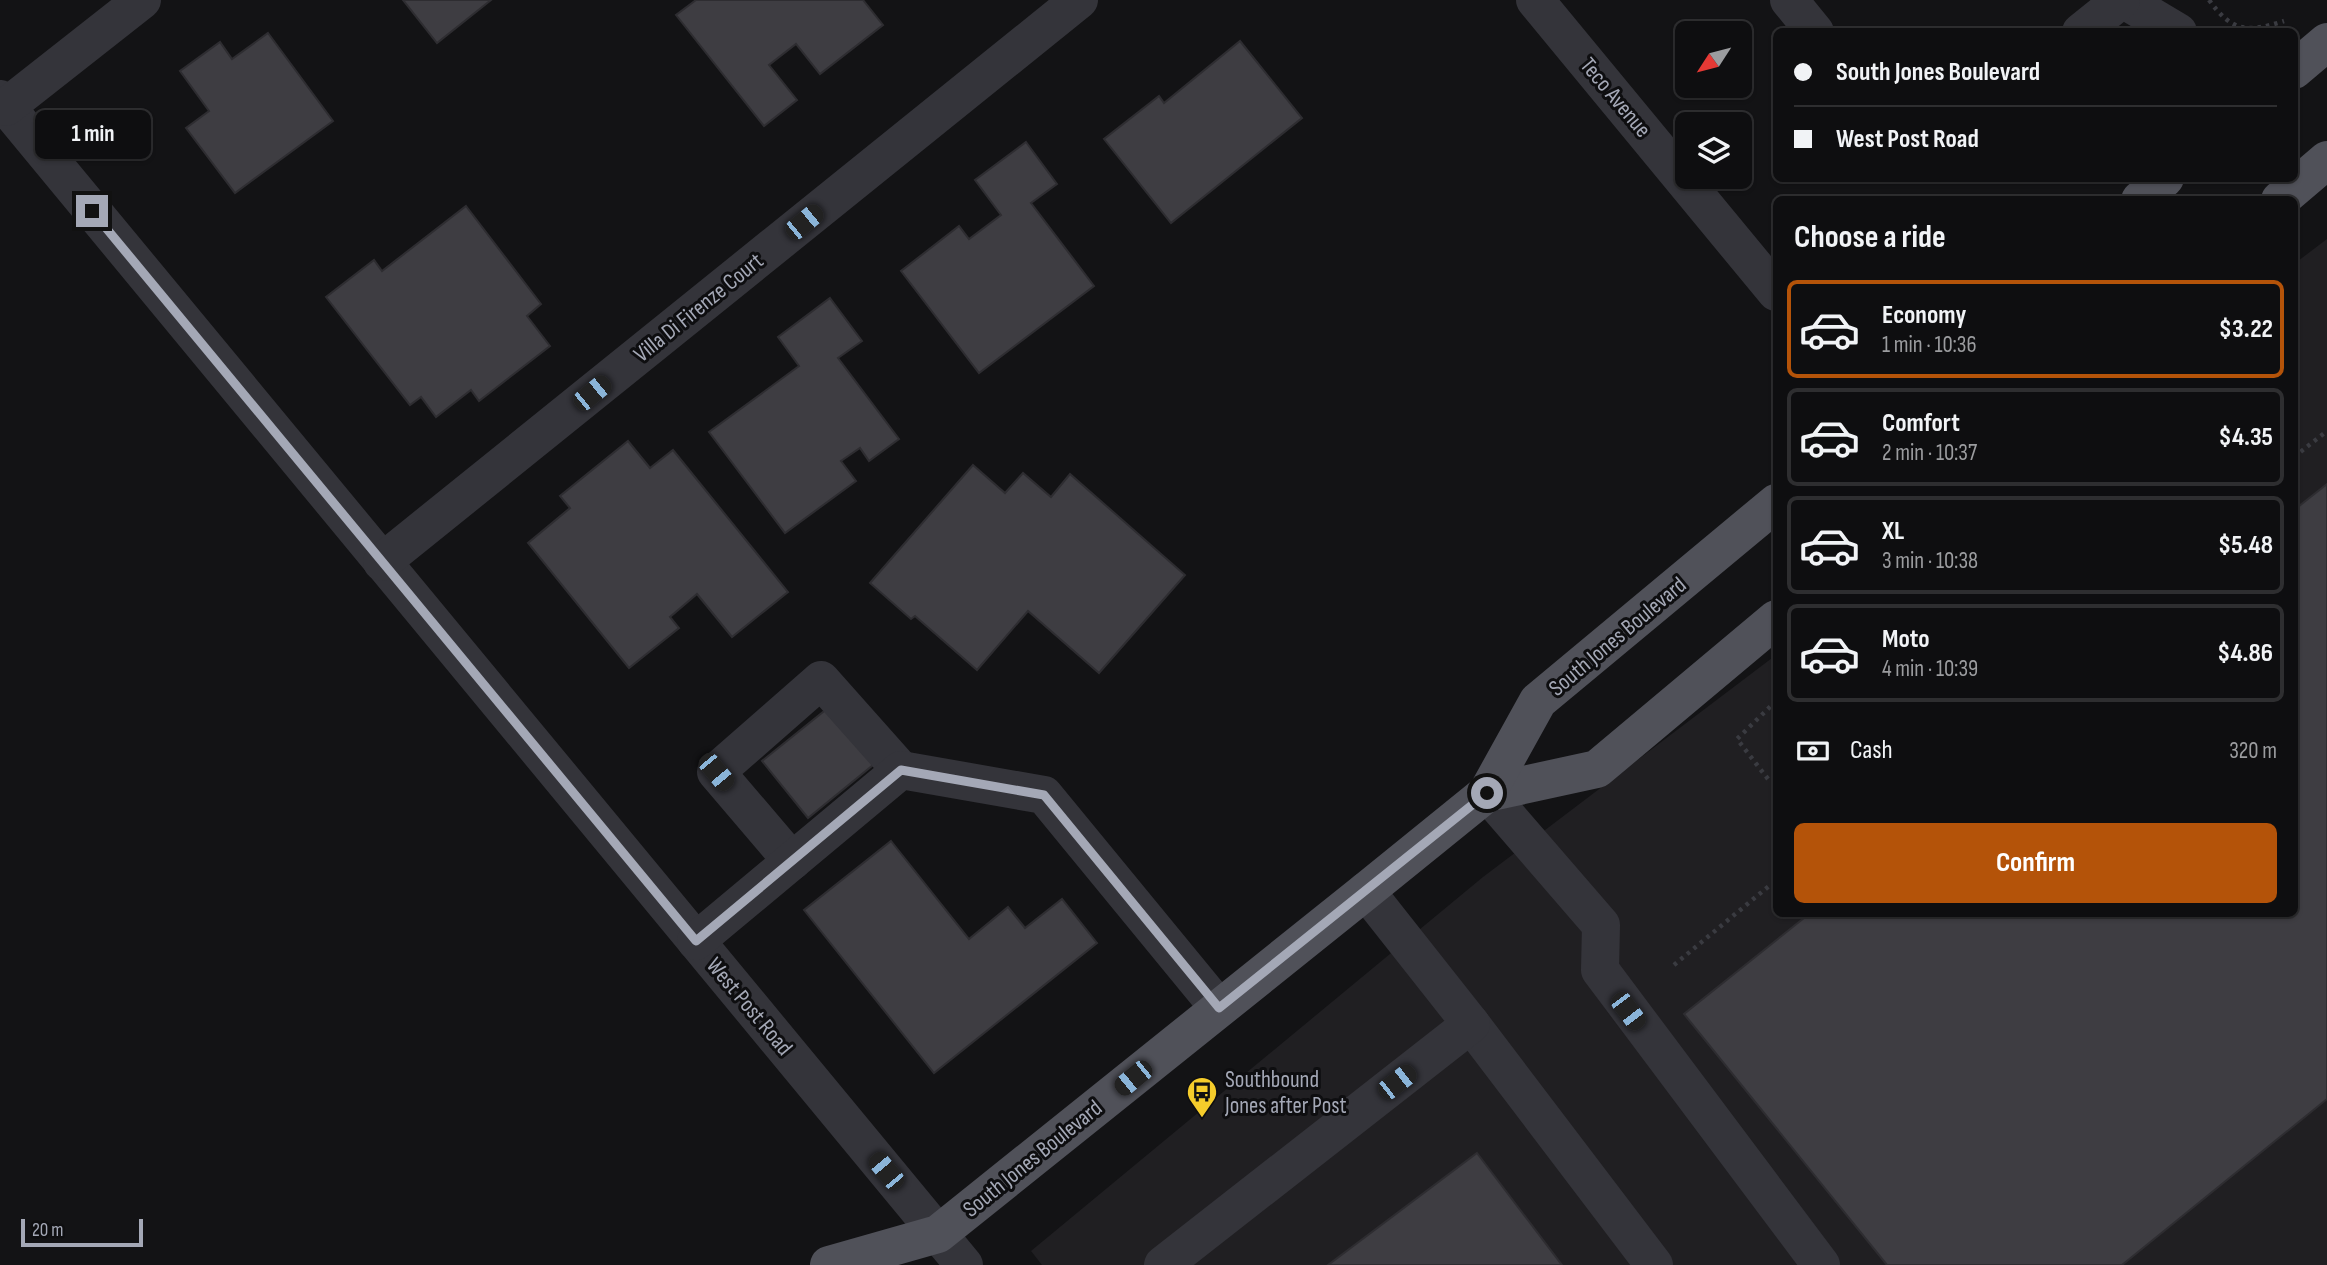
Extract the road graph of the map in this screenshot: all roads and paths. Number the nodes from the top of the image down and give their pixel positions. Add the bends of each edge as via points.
1 (142, 0) edge
2 (1079, 0) edge
3 (1535, 0) edge
4 (1789, 0) edge
5 (2123, 0) edge
6 (2209, 0) edge
7 (2284, 21) dead end
8 (1812, 28) edge
9 (2086, 28) edge
10 (2171, 28) edge
11 (2327, 42) edge
12 (2298, 67) edge
13 (3, 103) edge
14 (2327, 160) edge
15 (2160, 182) edge
16 (2145, 196) edge
17 (2285, 196) edge
18 (1773, 288) edge
19 (2327, 431) edge
20 (2298, 454) edge
21 (1773, 505) edge
22 (383, 562) junction
23 (1773, 622) edge
24 (1773, 704) edge
25 (901, 770) junction
26 (1768, 779) dead end
27 (1487, 793) junction
28 (792, 861) junction
29 (1773, 885) edge
30 (1366, 891) junction
31 (696, 941) junction
32 (1674, 965) dead end
33 (1219, 1008) junction
34 (1471, 1024) junction
35 (930, 1249) edge
36 (829, 1265) edge
37 (964, 1265) edge
38 (1163, 1265) edge
39 (1654, 1265) edge
40 (1821, 1265) edge

1 - 13 street
2 - 22 street, Villa Di Firenze Court
3 - 18 street, Teco Avenue
4 - 8 street
5 - 9 street
5 - 10 street
6 - 7 path via 2235,27 2264,27
11 - 12 main road
13 - 22 street, West Post Road
14 - 17 main road
15 - 16 main road
19 - 20 path
21 - 27 main road, South Jones Boulevard via 1538,701
22 - 31 street, West Post Road
23 - 27 main road, South Jones Boulevard via 1597,769
24 - 26 path via 1737,739
25 - 28 street
25 - 28 street via 821,680 716,772
25 - 33 street via 1044,795
27 - 30 main road, South Jones Boulevard
27 - 40 street via 1601,925 1600,970
28 - 31 street
29 - 32 path
30 - 33 main road, South Jones Boulevard
30 - 34 street
31 - 35 street, West Post Road
33 - 35 main road, South Jones Boulevard
34 - 38 street
34 - 39 street
35 - 36 main road, South Jones Boulevard
35 - 37 street, West Post Road

